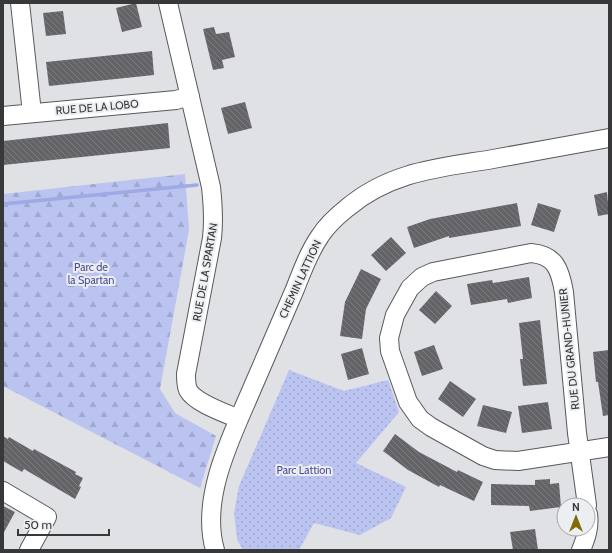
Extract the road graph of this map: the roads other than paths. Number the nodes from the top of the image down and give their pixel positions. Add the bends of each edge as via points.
1 (20, 3) edge
2 (168, 3) edge
3 (190, 96) junction
4 (32, 113) junction
5 (3, 116) edge
6 (609, 138) edge
7 (239, 420) junction
8 (609, 447) edge
9 (579, 451) junction
10 (3, 491) edge
11 (586, 497) edge
12 (586, 537) edge
13 (29, 550) edge
14 (214, 550) edge
15 (581, 550) edge

1 - 4 street
2 - 3 street, RUE DE LA SPARTAN
3 - 4 street, RUE DE LA LOBO via 176,100
3 - 7 street, RUE DE LA SPARTAN via 211,187 214,219 186,382 188,389 197,399
4 - 5 street, RUE DE LA LOBO
6 - 7 street, CHEMIN LATTION via 415,173 367,192 330,223 320,236
7 - 14 street, CHEMIN LATTION via 219,469 214,490 211,527
8 - 9 street, RUE DU GRAND-HUNIER
9 - 9 street, RUE DU GRAND-HUNIER via 562,279 557,266 549,257 531,253 432,272 410,288 395,315 389,338 390,351 408,402 420,419 483,456 495,460 518,461
9 - 11 street
10 - 13 street via 47,517
12 - 15 street

